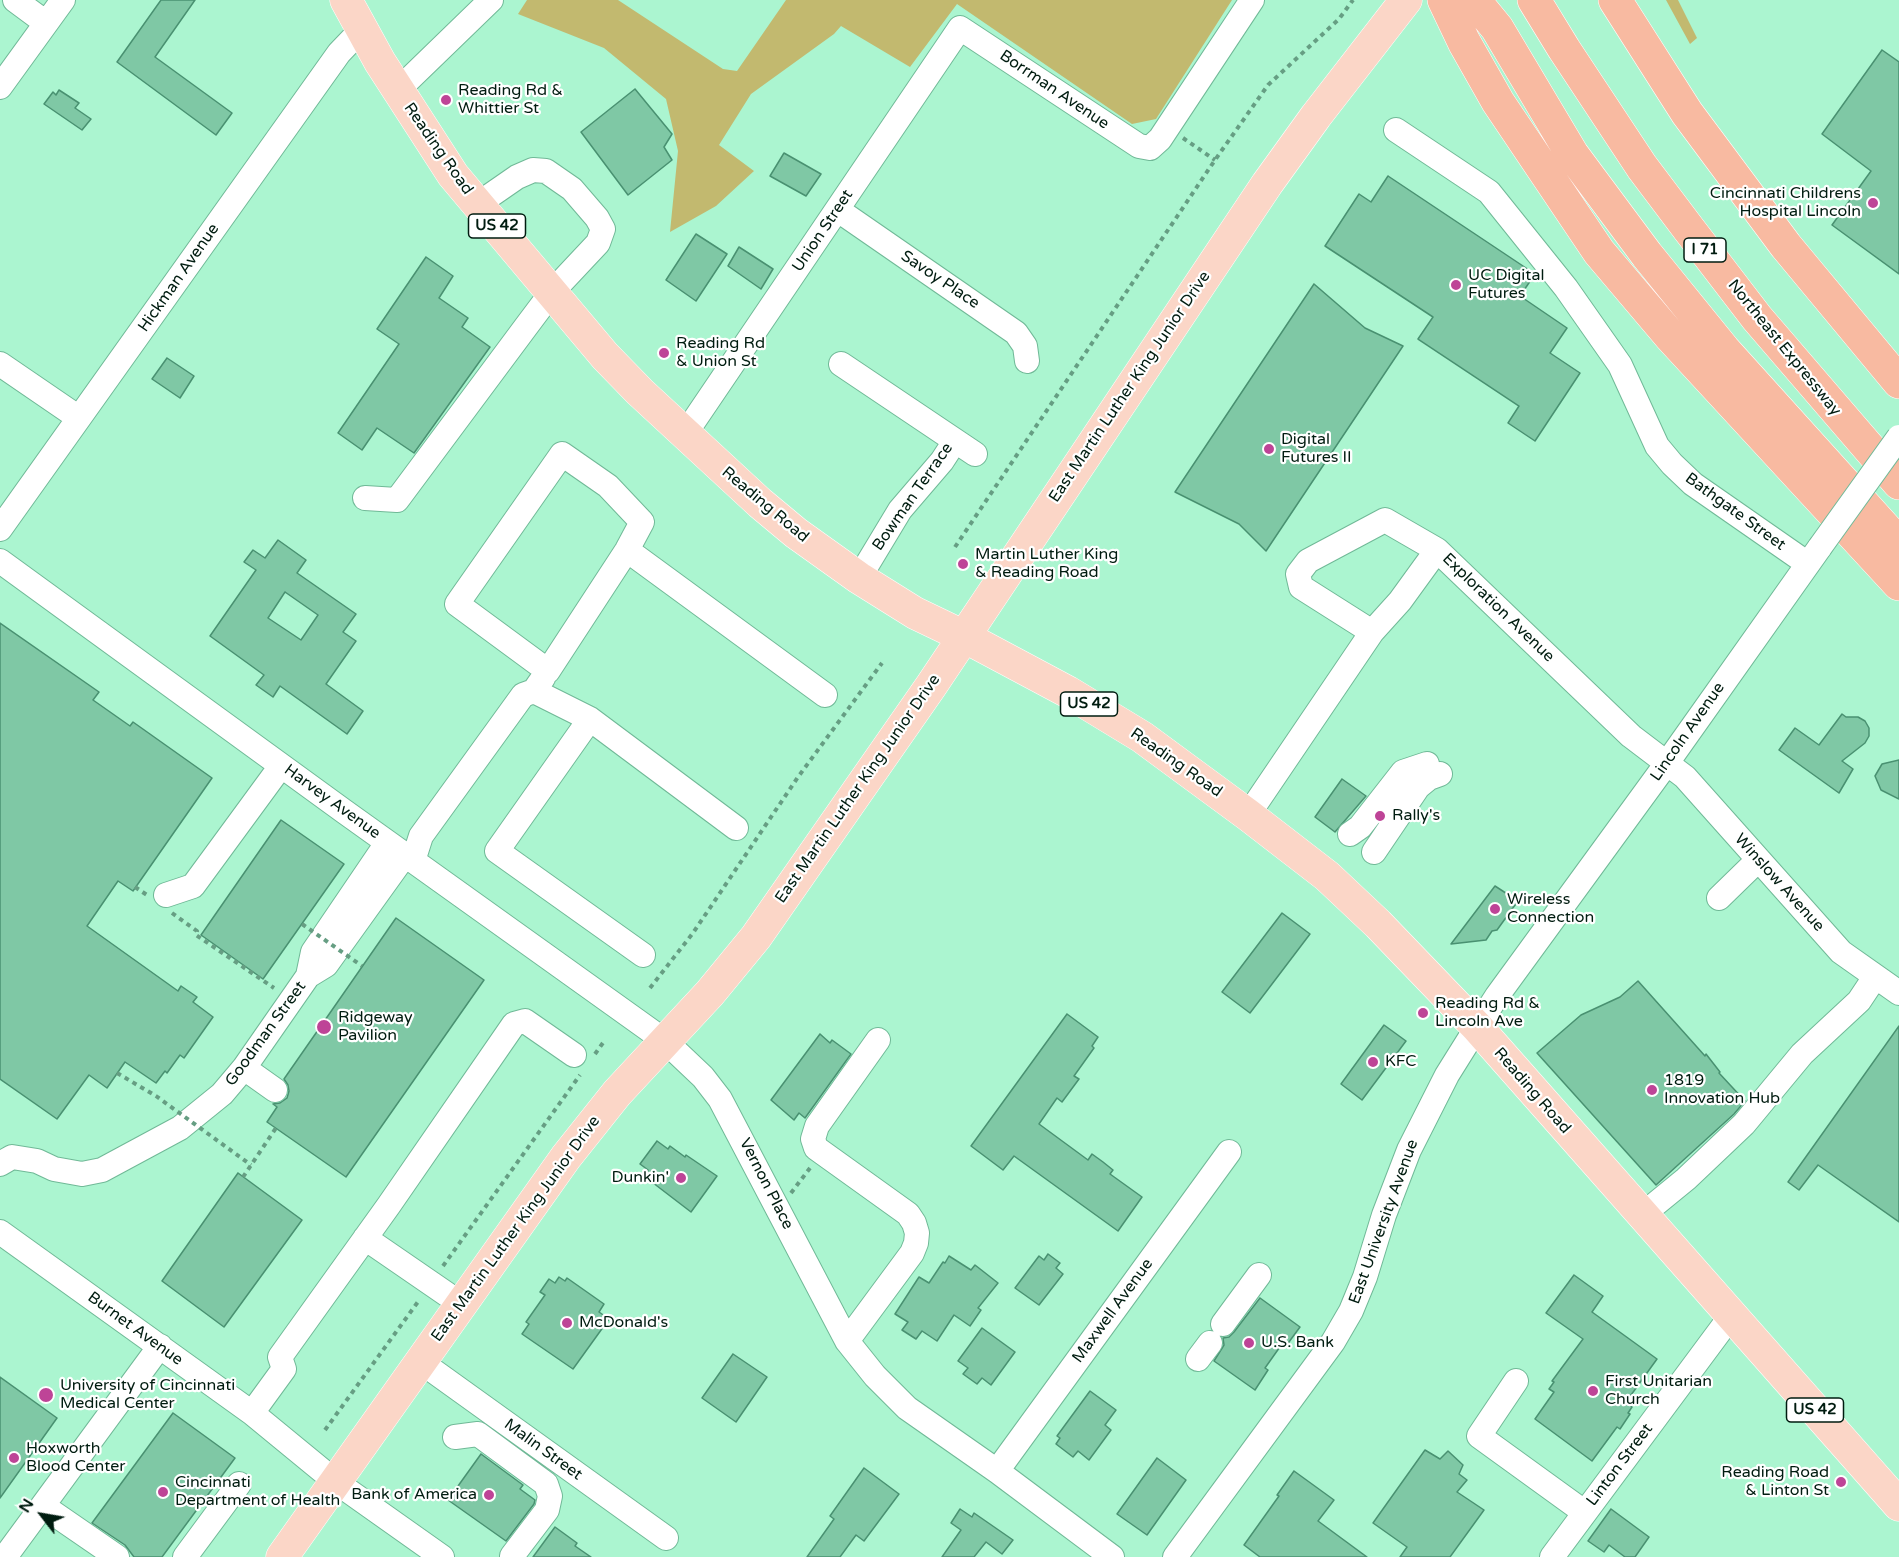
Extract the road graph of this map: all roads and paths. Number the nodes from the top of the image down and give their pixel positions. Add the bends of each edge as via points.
1 (15, 0) edge
2 (63, 0) edge
3 (346, 0) edge
4 (491, 0) edge
5 (1252, 0) edge
6 (1353, 0) edge
7 (1444, 0) edge
8 (1474, 0) edge
9 (1534, 0) edge
10 (1615, 0) edge
11 (1403, 3) edge
12 (46, 23) junction
13 (362, 28) junction
14 (960, 28) joint
15 (0, 87) edge
16 (397, 91) junction
17 (1168, 127) junction
18 (1396, 130) dead end
19 (1215, 160) junction
20 (478, 204) junction
21 (838, 210) junction
22 (552, 292) junction
23 (1027, 361) dead end
24 (0, 364) edge
25 (842, 364) dead end
26 (1899, 382) edge
27 (79, 418) junction
28 (685, 434) junction
29 (1899, 437) edge
30 (955, 441) junction
31 (975, 454) dead end
32 (1899, 483) edge
33 (365, 498) dead end
34 (0, 530) edge
35 (1899, 544) edge
36 (955, 547) dead end
37 (627, 550) junction
38 (1437, 550) junction
39 (1814, 555) junction
40 (0, 561) edge
41 (859, 578) junction
42 (1899, 584) edge
43 (1372, 632) junction
44 (963, 636) junction
45 (882, 663) dead end
46 (548, 671) junction
47 (534, 691) junction
48 (825, 695) dead end
49 (590, 719) junction
50 (1667, 763) junction
51 (281, 766) junction
52 (1248, 815) junction
53 (735, 828) dead end
54 (1350, 834) dead end
55 (1374, 852) dead end
56 (402, 853) junction
57 (1758, 860) junction
58 (135, 887) dead end
59 (1719, 898) dead end
60 (163, 902) junction
61 (302, 924) dead end
62 (643, 955) dead end
63 (362, 966) dead end
64 (1875, 977) junction
65 (274, 988) dead end
66 (650, 988) dead end
67 (1899, 993) edge
68 (1477, 1027) junction
69 (605, 1040) dead end
70 (665, 1041) junction
71 (878, 1041) dead end
72 (582, 1062) junction
73 (244, 1068) junction
74 (117, 1073) dead end
75 (275, 1090) dead end
76 (276, 1128) dead end
77 (1229, 1152) dead end
78 (816, 1159) junction
79 (0, 1164) edge
80 (251, 1165) junction
81 (243, 1177) dead end
82 (791, 1194) dead end
83 (1642, 1215) junction
84 (0, 1232) edge
85 (365, 1238) junction
86 (1259, 1275) dead end
87 (431, 1283) junction
88 (461, 1304) junction
89 (1731, 1316) junction
90 (848, 1341) junction
91 (1210, 1342) dead end
92 (159, 1346) junction
93 (421, 1362) junction
94 (1516, 1381) dead end
95 (252, 1413) junction
96 (325, 1430) dead end
97 (455, 1437) dead end
98 (997, 1471) junction
99 (336, 1482) junction
100 (239, 1484) dead end
101 (1899, 1505) edge
102 (43, 1506) junction
103 (1584, 1512) junction
104 (666, 1538) dead end
105 (1558, 1555) edge
106 (512, 1556) edge
107 (5, 1557) edge
108 (117, 1557) edge
109 (185, 1557) edge
110 (282, 1557) edge
111 (442, 1557) edge
112 (1112, 1557) edge
113 (1175, 1557) edge

1 - 12 street
2 - 12 street
3 - 13 main road, Reading Road / US 42
4 - 16 street
5 - 17 street
6 - 19 path via 1268,86
7 - 42 highway via 1498,102 1599,252 1671,337
8 - 35 highway via 1497,28 1572,154 1647,255 1724,351
9 - 32 highway, Northeast Expressway / I 71 via 1624,140 1682,220 1757,318
10 - 26 highway via 1701,132 1786,246
11 - 44 main road, East Martin Luther King Junior Drive via 1267,184
12 - 15 street
13 - 16 main road, Reading Road / US 42
13 - 27 street, Hickman Avenue via 339,53
14 - 17 street, Borrman Avenue via 1139,146 1150,148
14 - 21 street, Union Street
16 - 20 main road, Reading Road / US 42 via 453,176
17 - 19 path
18 - 39 street, Bathgate Street via 1489,192 1566,288 1620,365 1657,446 1672,464 1693,484
19 - 36 path
20 - 22 main road, Reading Road / US 42
20 - 22 street via 517,177 533,170 546,171 572,189 597,218 603,229 598,243
21 - 23 street, Savoy Place via 1016,333 1025,346
21 - 28 street, Union Street
22 - 28 main road, Reading Road / US 42 via 605,356
22 - 33 street via 397,500
24 - 27 street
25 - 30 street, Bowman Terrace
27 - 34 street, Hickman Avenue
28 - 41 main road, Reading Road / US 42 via 796,533
29 - 39 street, Lincoln Avenue, bridge
30 - 31 street
30 - 41 street, Bowman Terrace via 900,510
37 - 46 street
37 - 46 street via 642,522 608,486 562,454 457,604
37 - 48 street
38 - 43 street, Exploration Avenue
38 - 43 street via 1385,520 1308,561 1298,574 1301,587
38 - 50 street, Exploration Avenue via 1631,736
39 - 50 street, Lincoln Avenue
40 - 51 street, Harvey Avenue
41 - 44 main road, Reading Road / US 42 via 915,613
43 - 52 street, Exploration Avenue
44 - 52 main road, Reading Road / US 42 via 1142,737
44 - 70 main road, East Martin Luther King Junior Drive via 756,937
45 - 66 path via 798,777 693,933
46 - 47 street
47 - 49 street
47 - 56 street, Goodman Street via 537,702 435,845
49 - 53 street
49 - 62 street via 497,851
50 - 57 street, Winslow Avenue via 1685,777
50 - 68 street, Lincoln Avenue
51 - 56 street, Harvey Avenue
51 - 60 street via 194,886
52 - 68 main road, Reading Road / US 42 via 1327,876
54 - 55 street via 1360,827 1403,772 1433,769
56 - 70 street, Harvey Avenue
56 - 73 street, Goodman Street via 313,952 308,976
57 - 59 street
57 - 64 street, Winslow Avenue via 1841,952
58 - 60 path
60 - 65 path via 196,935
61 - 63 path, bridge
64 - 67 street, Winslow Avenue
64 - 83 street via 1859,1001 1802,1054 1744,1124
68 - 83 main road, Reading Road / US 42
68 - 113 street, East University Avenue via 1409,1149 1351,1311 1333,1342
69 - 72 path
70 - 88 main road, East Martin Luther King Junior Drive via 594,1120
70 - 90 street, Vernon Place via 703,1077 724,1106
71 - 78 street via 816,1126
72 - 85 street via 525,1021 514,1024
72 - 87 path
73 - 75 street
73 - 79 street, Goodman Street via 222,1094 180,1128 102,1170 82,1174 12,1157
74 - 80 path, bridge via 156,1096
76 - 80 path
77 - 98 street, Maxwell Avenue
78 - 82 path
78 - 90 street via 908,1214 917,1233 912,1253
80 - 81 path
83 - 89 main road, Reading Road / US 42
84 - 92 street, Burnet Avenue
85 - 87 street
85 - 95 street via 280,1357 284,1369
86 - 91 street
87 - 88 street
87 - 96 path
88 - 93 main road, East Martin Luther King Junior Drive
89 - 101 main road, Reading Road / US 42
89 - 103 street, Linton Street
90 - 98 street, Vernon Place via 875,1377 907,1408
92 - 95 street, Burnet Avenue
92 - 102 street
93 - 99 main road, East Martin Luther King Junior Drive
93 - 104 street, Malin Street
94 - 103 street via 1479,1436
95 - 99 street, Burnet Avenue
97 - 106 street via 478,1434 546,1484 550,1497 547,1510
98 - 112 street, Vernon Place
99 - 110 main road, East Martin Luther King Junior Drive
99 - 111 street, Burnet Avenue
100 - 109 street
102 - 107 street
102 - 108 street
103 - 105 street, Linton Street

